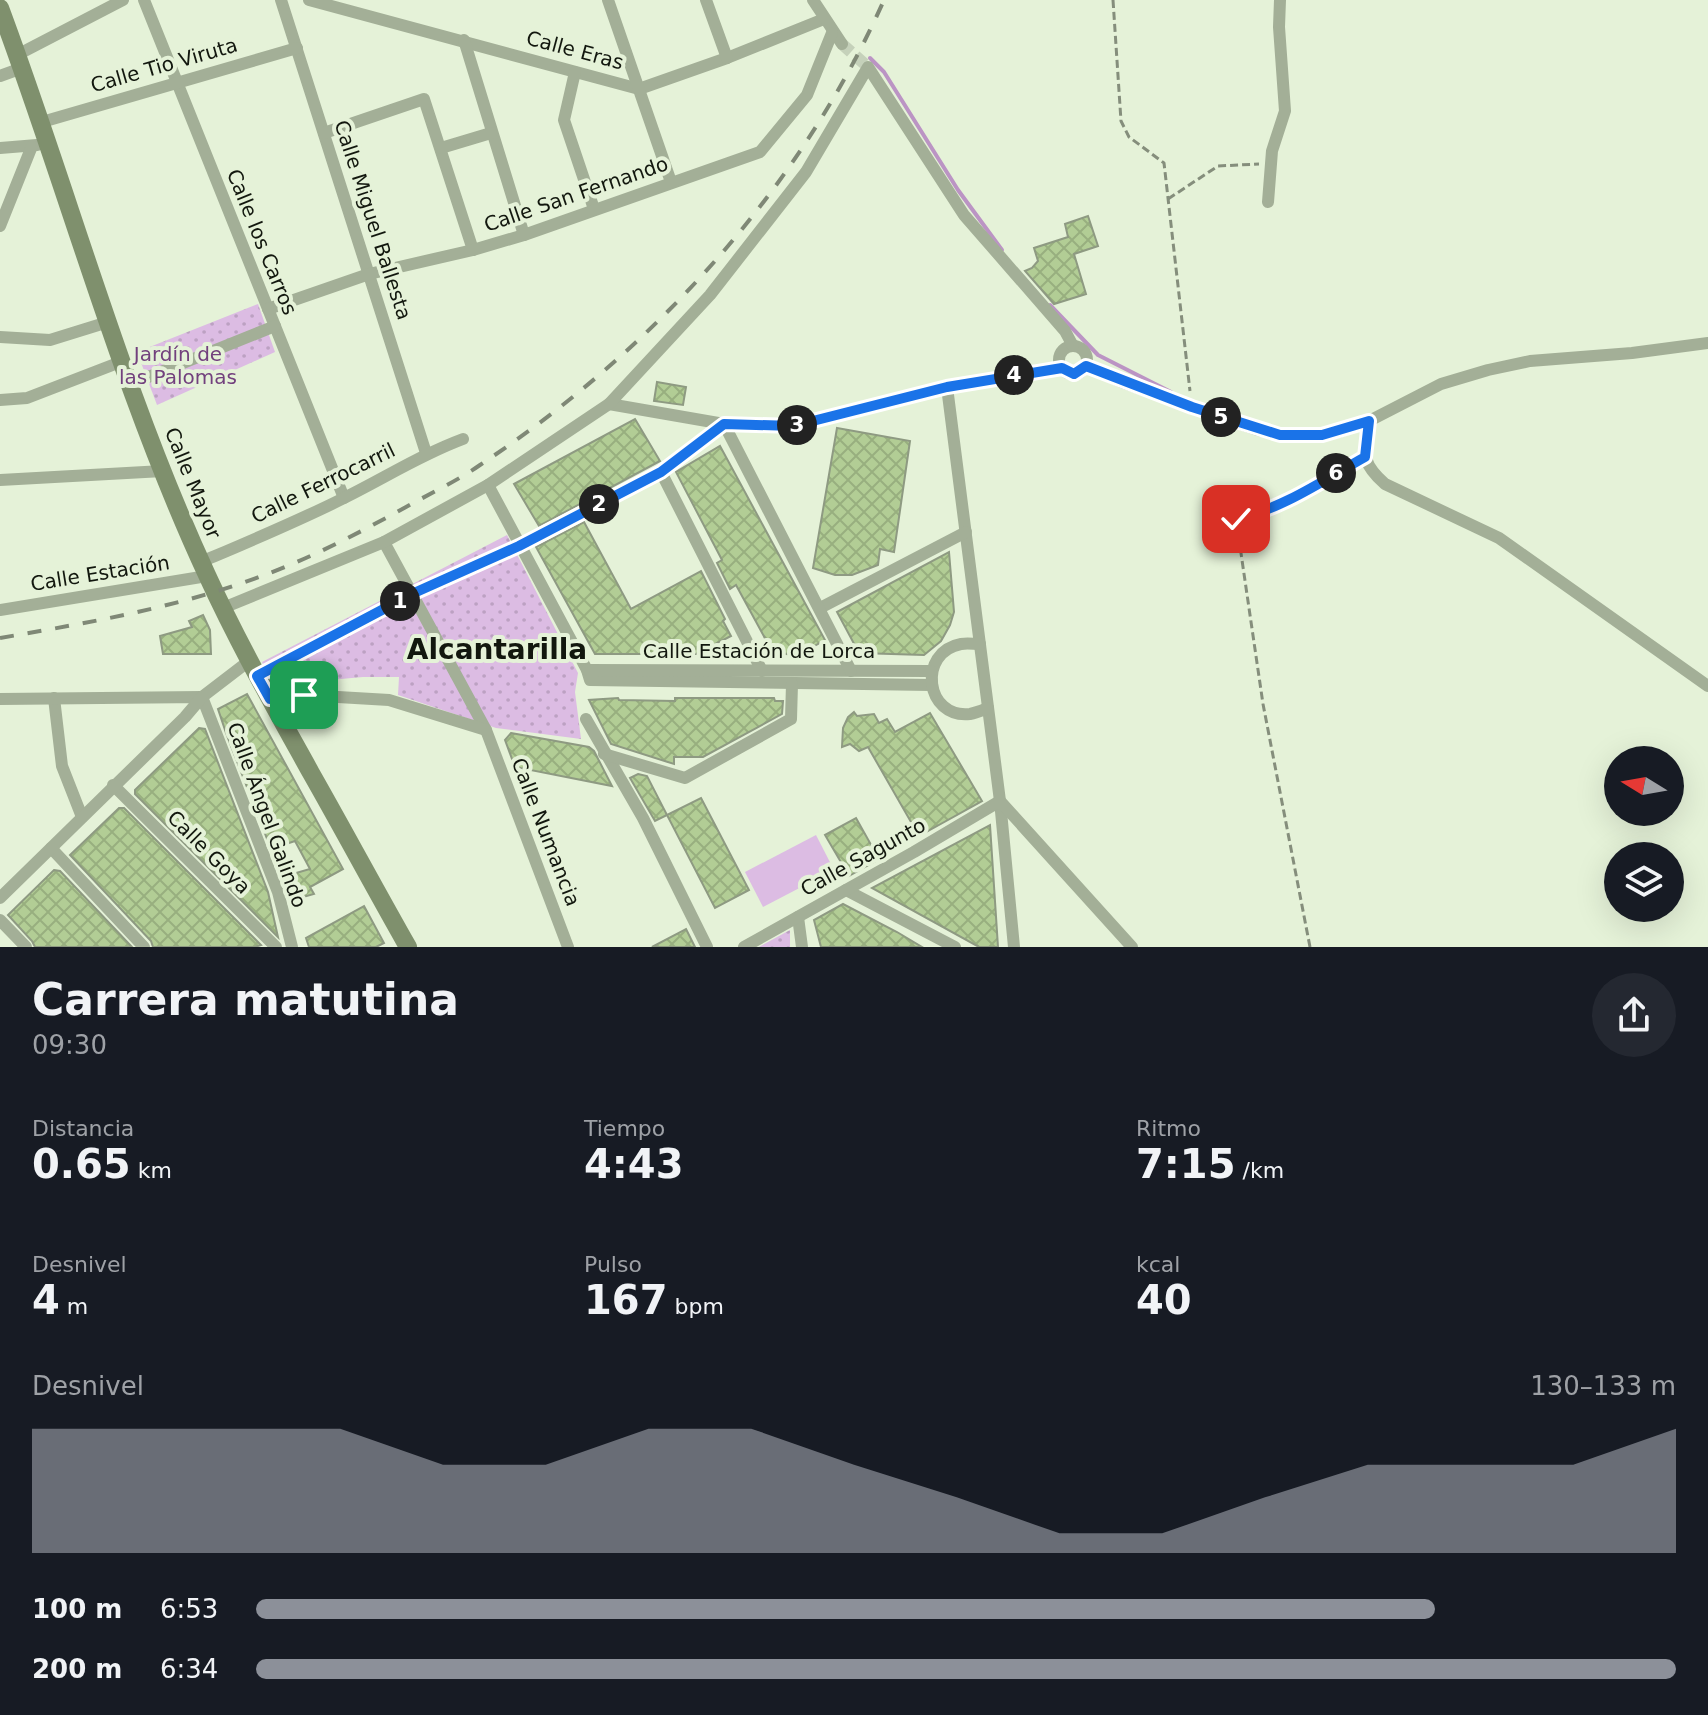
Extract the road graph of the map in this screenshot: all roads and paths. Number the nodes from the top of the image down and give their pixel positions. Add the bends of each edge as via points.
1 (123, 0) edge
2 (144, 0) edge
3 (281, 0) edge
4 (309, 0) edge
5 (608, 0) edge
6 (706, 0) edge
7 (813, 0) edge
8 (1113, 0) edge
9 (1280, 0) edge
10 (0, 8) edge
11 (824, 19) junction
12 (832, 33) junction
13 (464, 40) junction
14 (842, 44) tunnel mouth
15 (297, 48) junction
16 (727, 58) junction
17 (20, 62) junction
18 (575, 72) junction
19 (0, 76) edge
20 (176, 82) junction
21 (639, 89) junction
22 (42, 122) junction
23 (324, 133) junction
24 (491, 133) junction
25 (40, 144) junction
26 (0, 148) edge
27 (441, 148) junction
28 (1270, 164) junction
29 (671, 182) junction
30 (1168, 199) junction
31 (1268, 202) dead end
32 (594, 209) junction
33 (0, 226) edge
34 (524, 235) junction
35 (473, 250) junction
36 (369, 274) junction
37 (268, 309) junction
38 (108, 322) junction
39 (275, 326) junction
40 (0, 337) edge
41 (1708, 343) edge
42 (1073, 346) junction
43 (123, 361) junction
44 (1086, 366) junction
45 (1062, 368) junction
46 (131, 384) junction
47 (947, 387) junction
48 (0, 400) edge
49 (609, 404) junction
50 (1192, 407) junction
51 (1369, 421) junction
52 (724, 424) junction
53 (463, 439) dead end
54 (426, 453) junction
55 (1365, 457) junction
56 (163, 471) junction
57 (661, 472) junction
58 (0, 480) edge
59 (488, 485) junction
60 (344, 498) junction
61 (966, 532) junction
62 (384, 542) junction
63 (519, 546) junction
64 (204, 569) junction
65 (414, 593) junction
66 (223, 608) junction
67 (820, 608) junction
68 (0, 610) edge
69 (980, 644) junction
70 (253, 669) junction
71 (762, 671) junction
72 (851, 671) junction
73 (931, 671) junction
74 (589, 675) junction
75 (792, 684) junction
76 (931, 685) junction
77 (1708, 686) edge
78 (202, 697) junction
79 (54, 698) junction
80 (0, 699) edge
81 (270, 699) junction
82 (988, 708) junction
83 (586, 719) dead end
84 (486, 730) junction
85 (604, 754) junction
86 (113, 785) junction
87 (1000, 801) junction
88 (82, 817) junction
89 (51, 848) junction
90 (846, 890) junction
91 (0, 898) edge
92 (798, 917) junction
93 (0, 920) edge
94 (402, 945) edge
95 (26, 947) edge
96 (144, 947) edge
97 (276, 947) edge
98 (292, 947) edge
99 (568, 947) edge
100 (707, 947) edge
101 (744, 947) edge
102 (802, 947) edge
103 (955, 947) edge
104 (1014, 947) edge
105 (1132, 947) edge
106 (1310, 947) edge

1 - 17 street
2 - 20 street, Calle los Carros
3 - 15 street, Calle Miguel Ballesta
4 - 13 street, Calle Eras
5 - 21 street
6 - 16 street
7 - 11 street
8 - 30 path via 1121,121 1129,137 1164,163
9 - 28 street via 1285,111
10 - 17 main road, Calle Mayor
11 - 12 street
11 - 16 street, Calle Eras
12 - 14 street
12 - 29 street, Calle San Fernando via 807,95 760,152
13 - 18 street, Calle Eras
13 - 24 street
15 - 20 street, Calle Tio Viruta
15 - 23 street, Calle Miguel Ballesta
16 - 21 street, Calle Eras
17 - 19 street
17 - 22 main road, Calle Mayor
18 - 21 street, Calle Eras
18 - 32 street via 564,120
20 - 22 street, Calle Tio Viruta
20 - 37 street, Calle los Carros
21 - 29 street
22 - 25 main road, Calle Mayor
23 - 27 street via 424,99
23 - 36 street, Calle Miguel Ballesta
24 - 27 street
24 - 34 street
25 - 26 street
25 - 33 street
25 - 38 main road, Calle Mayor
27 - 35 street
28 - 30 path via 1218,166
28 - 31 street
29 - 32 street, Calle San Fernando
30 - 50 path
32 - 34 street, Calle San Fernando
34 - 35 street, Calle San Fernando
35 - 36 street, Calle San Fernando
36 - 37 street, Calle San Fernando
36 - 54 street, Calle Miguel Ballesta
37 - 39 street, Calle los Carros
38 - 40 street via 50,340
38 - 43 main road, Calle Mayor
39 - 46 street
39 - 60 street, Calle los Carros
41 - 51 street via 1488,370 1441,384
42 - 44 street via 1083,350
42 - 45 street via 1060,354
42 - 49 street via 964,215 868,67 796,185 710,295
43 - 46 main road, Calle Mayor
43 - 48 street via 27,398
44 - 45 street via 1074,374
44 - 50 street
45 - 47 street
46 - 56 main road, Calle Mayor
47 - 52 street via 793,426
47 - 61 street
49 - 52 street
49 - 59 street
50 - 51 street via 1258,430 1300,437
51 - 55 street
52 - 57 street
52 - 67 street
53 - 54 street, Calle Ferrocarril
54 - 60 street, Calle Ferrocarril
55 - 77 street via 1385,484 1499,538
55 - 106 path via 1253,516 1236,519 1263,704
56 - 58 street
56 - 64 main road, Calle Mayor
57 - 63 street
57 - 71 street
59 - 62 street
59 - 63 street
60 - 64 street, Calle Ferrocarril
61 - 67 street
61 - 69 street
62 - 65 street, Calle Numancia
62 - 66 street
63 - 65 street
63 - 74 street
64 - 66 main road, Calle Mayor
64 - 68 street, Calle Estación
65 - 70 street
65 - 84 street, Calle Numancia
66 - 70 main road, Calle Mayor
67 - 72 street
69 - 73 street via 959,644 940,654
69 - 82 street
70 - 78 street
70 - 81 main road, Calle Mayor
71 - 72 street, Calle Estación de Lorca
71 - 74 street, Calle Estación de Lorca
72 - 73 street, Calle Estación de Lorca
73 - 76 street
74 - 75 street, Calle Estación de Lorca
75 - 76 street, Calle Estación de Lorca
75 - 85 street via 791,719 685,778
76 - 82 street via 938,701 955,713
78 - 79 street
78 - 86 street
78 - 98 street, Calle Ángel Galindo via 278,892
79 - 80 street
79 - 88 street via 62,766
81 - 84 street via 304,695 389,700
81 - 94 main road, Calle Mayor
82 - 87 street
83 - 85 street
84 - 99 street, Calle Numancia
85 - 100 street via 643,818
86 - 88 street
86 - 97 street, Calle Goya
87 - 90 street, Calle Sagunto
87 - 104 street
87 - 105 street
88 - 89 street
89 - 91 street
89 - 96 street
90 - 92 street, Calle Sagunto
90 - 103 street
92 - 101 street, Calle Sagunto
92 - 102 street
93 - 95 street

